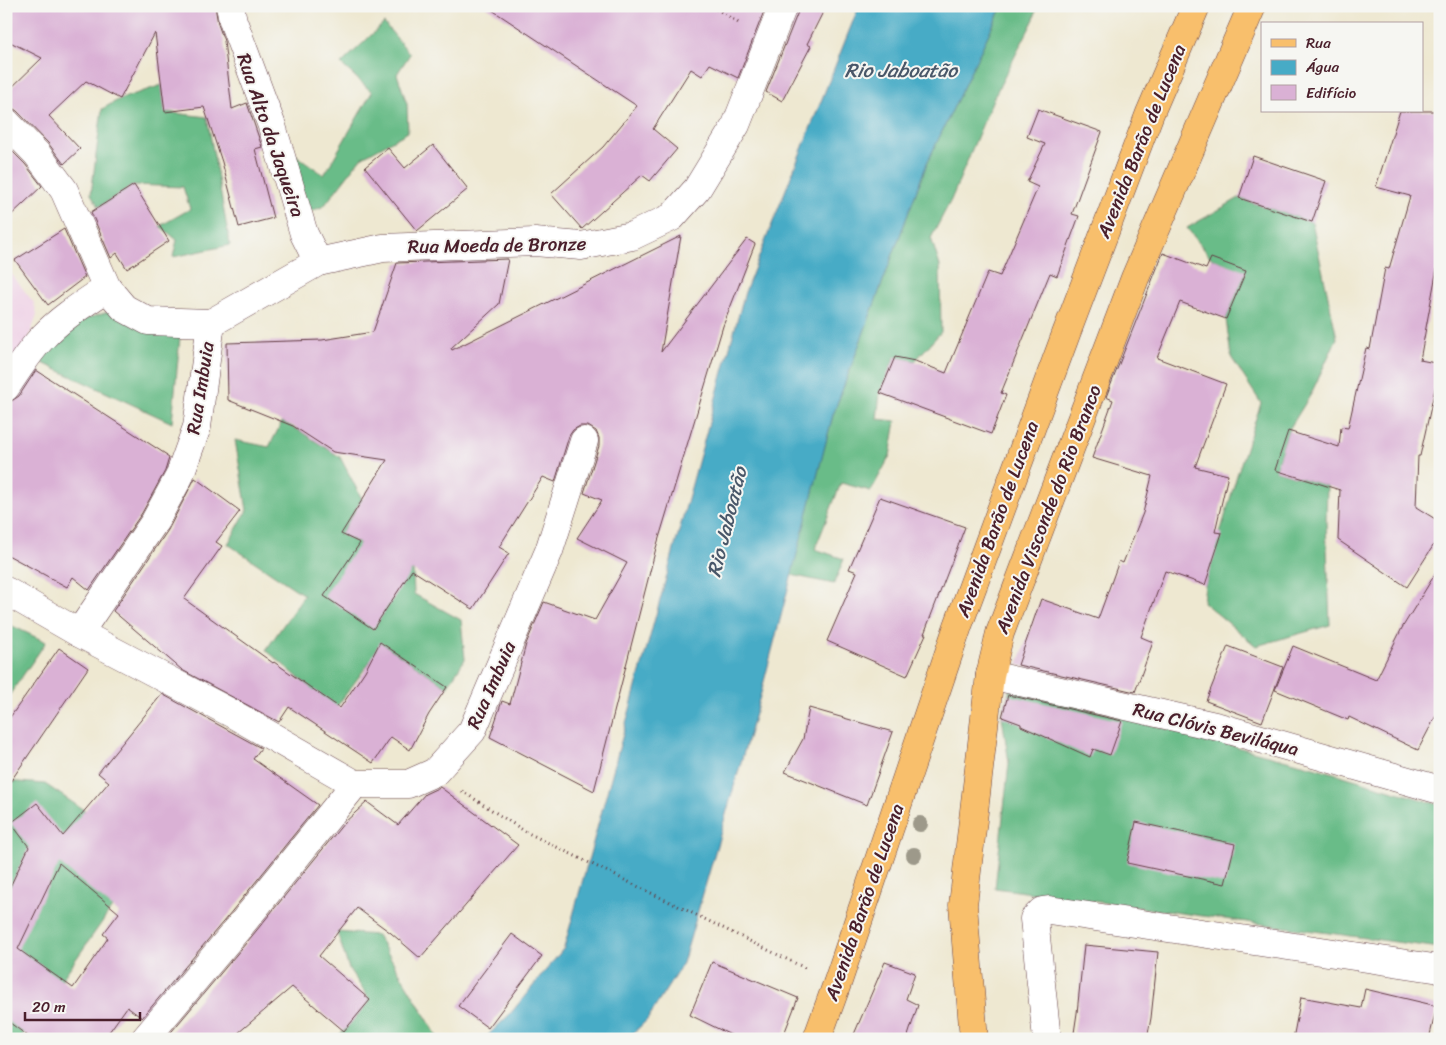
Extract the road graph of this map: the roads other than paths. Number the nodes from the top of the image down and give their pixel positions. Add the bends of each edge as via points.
1 (230, 6) edge
2 (783, 6) edge
3 (1196, 6) edge
4 (1252, 6) edge
5 (6, 122) edge
6 (318, 262) junction
7 (107, 288) junction
8 (210, 323) junction
9 (6, 387) edge
10 (584, 442) dead end
11 (6, 591) edge
12 (79, 633) junction
13 (990, 674) junction
14 (355, 784) junction
15 (1440, 790) edge
16 (1440, 969) edge
17 (145, 1039) edge
18 (817, 1039) edge
19 (974, 1039) edge
20 (1047, 1039) edge

1 - 6 street, Rua Alto da Jaqueira via 232,21 272,126 304,234
2 - 6 street, Rua Moeda de Bronze via 736,124 697,189 672,217 632,236 581,246 535,242 384,248
3 - 18 main road, Avenida Barão de Lucena via 1150,114 962,616
4 - 13 main road, Avenida Visconde do Rio Branco via 1135,278 1000,633
5 - 7 street via 37,154 64,190
6 - 8 street, Rua Moeda de Bronze
7 - 8 street via 124,308 148,321
7 - 9 street via 44,336
8 - 12 street, Rua Imbuia via 197,427 179,477 155,521
10 - 14 street, Rua Imbuia via 548,551 472,731 435,772 408,784
11 - 12 street, Rua Imbuia
12 - 14 street, Rua Imbuia via 233,714
13 - 15 street, Rua Clóvis Beviláqua via 1219,727
13 - 19 main road, Avenida Visconde do Rio Branco via 963,906
14 - 17 street
16 - 20 street via 1042,911 1034,919

